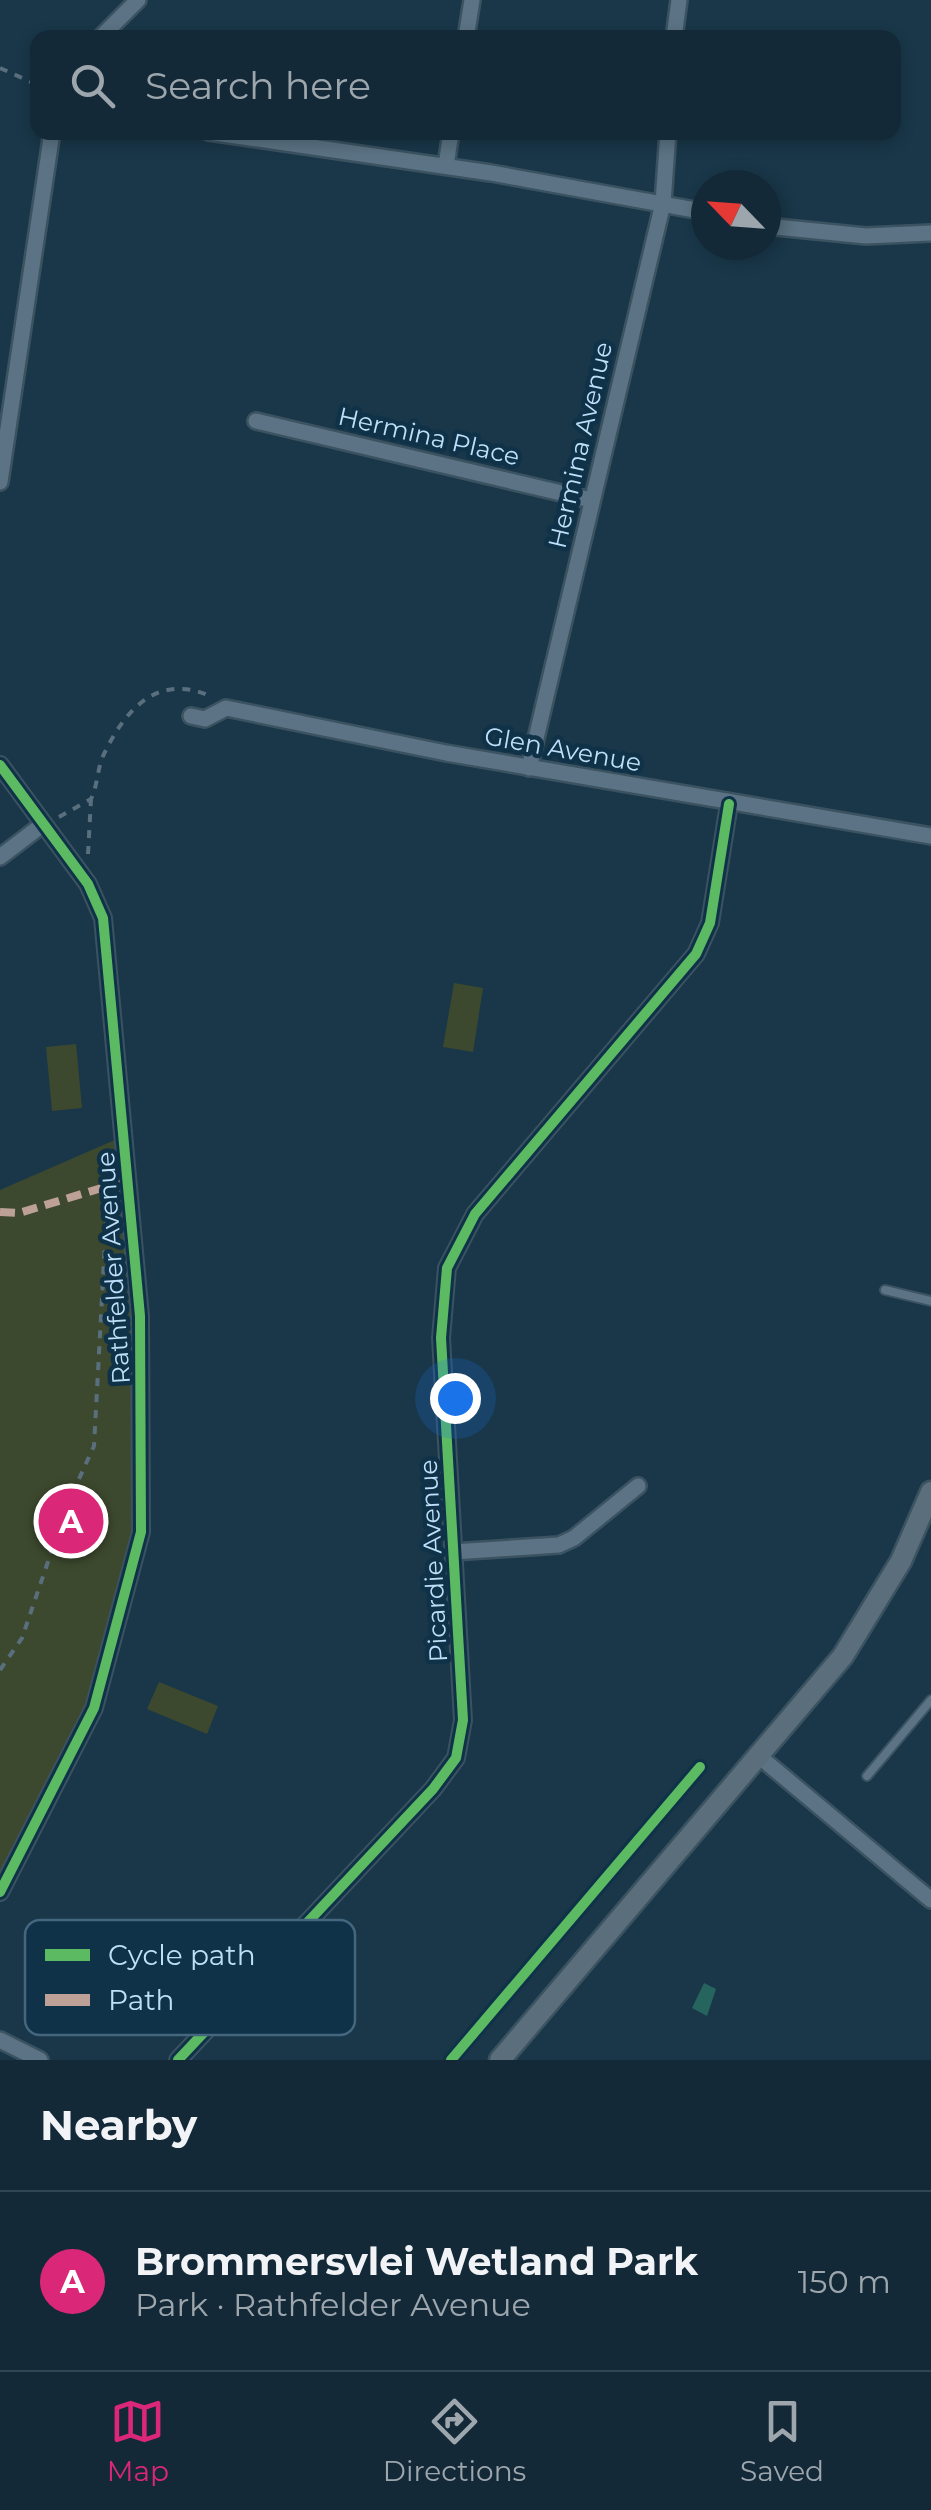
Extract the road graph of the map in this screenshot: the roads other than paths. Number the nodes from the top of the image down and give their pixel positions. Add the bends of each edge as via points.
1 (138, 0) edge
2 (472, 0) edge
3 (679, 0) edge
4 (108, 30) edge
5 (467, 30) edge
6 (675, 30) edge
7 (51, 140) edge
8 (265, 140) edge
9 (450, 140) edge
10 (667, 140) edge
11 (446, 166) junction
12 (663, 203) junction
13 (691, 209) edge
14 (781, 228) edge
15 (931, 233) edge
16 (256, 421) dead end
17 (0, 482) edge
18 (591, 500) junction
19 (192, 716) dead end
20 (0, 765) edge
21 (529, 768) junction
22 (728, 804) junction
23 (42, 825) junction
24 (931, 836) edge
25 (0, 857) edge
26 (886, 1290) dead end
27 (931, 1302) edge
28 (638, 1486) dead end
29 (931, 1492) edge
30 (453, 1552) junction
31 (931, 1700) edge
32 (760, 1757) junction
33 (867, 1776) dead end
34 (0, 1892) edge
35 (931, 1900) edge
36 (308, 1920) edge
37 (201, 2035) edge
38 (0, 2040) edge
39 (40, 2060) edge
40 (178, 2060) edge
41 (500, 2060) edge

1 - 4 street
2 - 5 street
3 - 6 street
7 - 17 street
8 - 11 street
9 - 11 street
10 - 12 street, Hermina Avenue
11 - 12 street
12 - 13 street
12 - 18 street, Hermina Avenue
14 - 15 street via 866,236
16 - 18 street, Hermina Place
18 - 21 street, Hermina Avenue
19 - 21 street, Glen Avenue via 208,718 221,708
20 - 23 street, Rathfelder Avenue
21 - 22 street, Glen Avenue
22 - 24 street, Glen Avenue
22 - 30 street, Picardie Avenue via 710,923 696,954 474,1214 447,1268 440,1312
23 - 25 street
23 - 34 street, Rathfelder Avenue via 84,878 103,918 133,1232 142,1532 94,1708
26 - 27 lane
28 - 30 street via 558,1545
29 - 32 street via 862,1629
30 - 36 street, Picardie Avenue via 463,1720 453,1764
31 - 33 lane
32 - 35 street
32 - 41 street
37 - 40 street, Picardie Avenue
38 - 39 street

